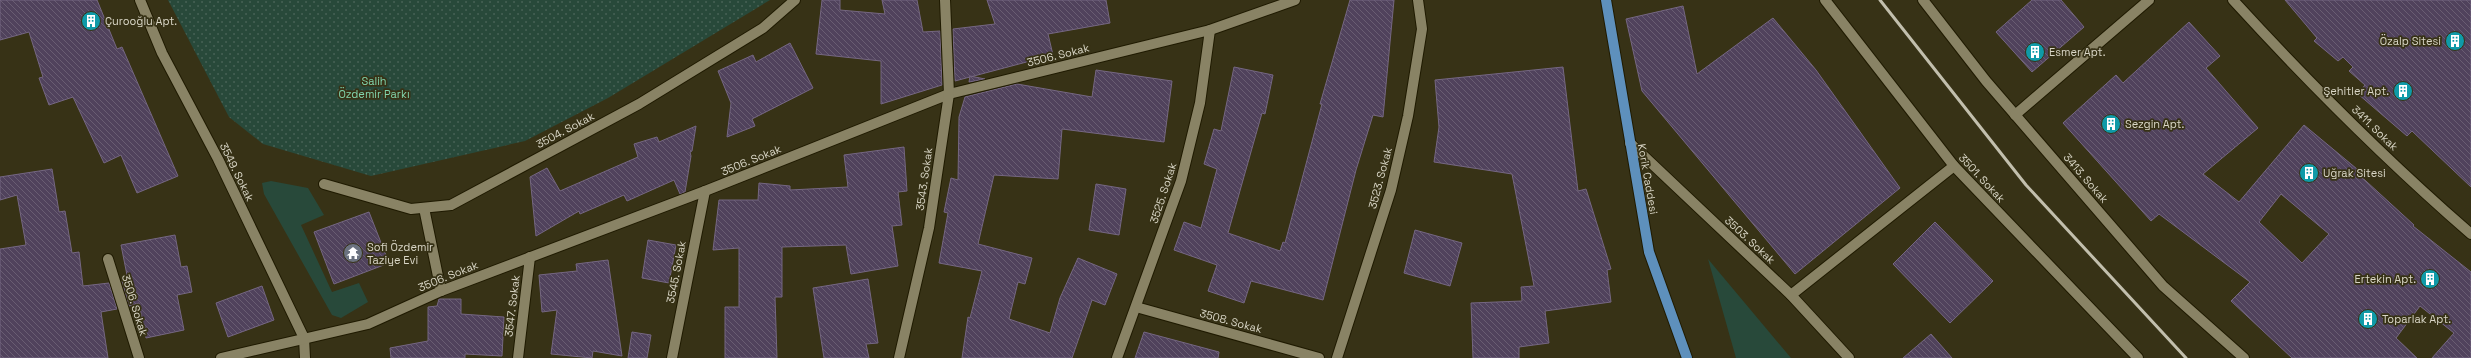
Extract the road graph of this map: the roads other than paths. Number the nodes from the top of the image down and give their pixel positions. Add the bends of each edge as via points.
1 (140, 0) edge
2 (796, 0) edge
3 (945, 0) edge
4 (1295, 0) edge
5 (1418, 0) edge
6 (1606, 0) edge
7 (1825, 0) edge
8 (1923, 0) edge
9 (2149, 0) edge
10 (2233, 0) edge
11 (1210, 30) junction
12 (949, 94) junction
13 (2015, 115) junction
14 (1630, 143) junction
15 (1954, 166) junction
16 (324, 184) dead end
17 (704, 191) junction
18 (424, 208) junction
19 (2471, 234) edge
20 (530, 257) junction
21 (108, 259) dead end
22 (441, 291) junction
23 (1791, 295) junction
24 (1136, 307) junction
25 (304, 338) junction
26 (139, 358) edge
27 (221, 358) edge
28 (305, 358) edge
29 (518, 358) edge
30 (672, 358) edge
31 (899, 358) edge
32 (1117, 358) edge
33 (1319, 358) edge
34 (1337, 358) edge
35 (1687, 358) edge
36 (1849, 358) edge
37 (2138, 358) edge
38 (2244, 358) edge

1 - 25 street, 3549. Sokak via 162,53 218,159
2 - 18 street, 3504. Sokak via 763,28 639,104 451,205
3 - 12 street, 3543. Sokak
4 - 11 street, 3506. Sokak
5 - 34 street, 3523. Sokak via 1422,29 1400,153 1391,190
6 - 14 main road, Korik Caddesi
7 - 15 street, 3501. Sokak
8 - 13 street, 3413. Sokak
9 - 13 street
10 - 19 street, 3411. Sokak via 2301,73 2432,200
11 - 12 street, 3506. Sokak
11 - 24 street, 3525. Sokak via 1200,103 1181,181
12 - 17 street, 3506. Sokak
12 - 31 street, 3543. Sokak via 929,228
13 - 38 street, 3413. Sokak via 2163,286
14 - 23 street, 3503. Sokak
14 - 35 main road, Korik Caddesi via 1649,252
15 - 23 street
15 - 37 street, 3501. Sokak
16 - 18 street, 3504. Sokak via 411,209
17 - 20 street, 3506. Sokak
17 - 30 street, 3545. Sokak
18 - 22 street
20 - 22 street, 3506. Sokak
20 - 29 street, 3547. Sokak
21 - 26 street, 3506. Sokak
22 - 25 street, 3506. Sokak via 368,324
23 - 36 street, 3503. Sokak
24 - 32 street, 3525. Sokak
24 - 33 street, 3508. Sokak
25 - 27 street, 3506. Sokak
25 - 28 street, 3549. Sokak

